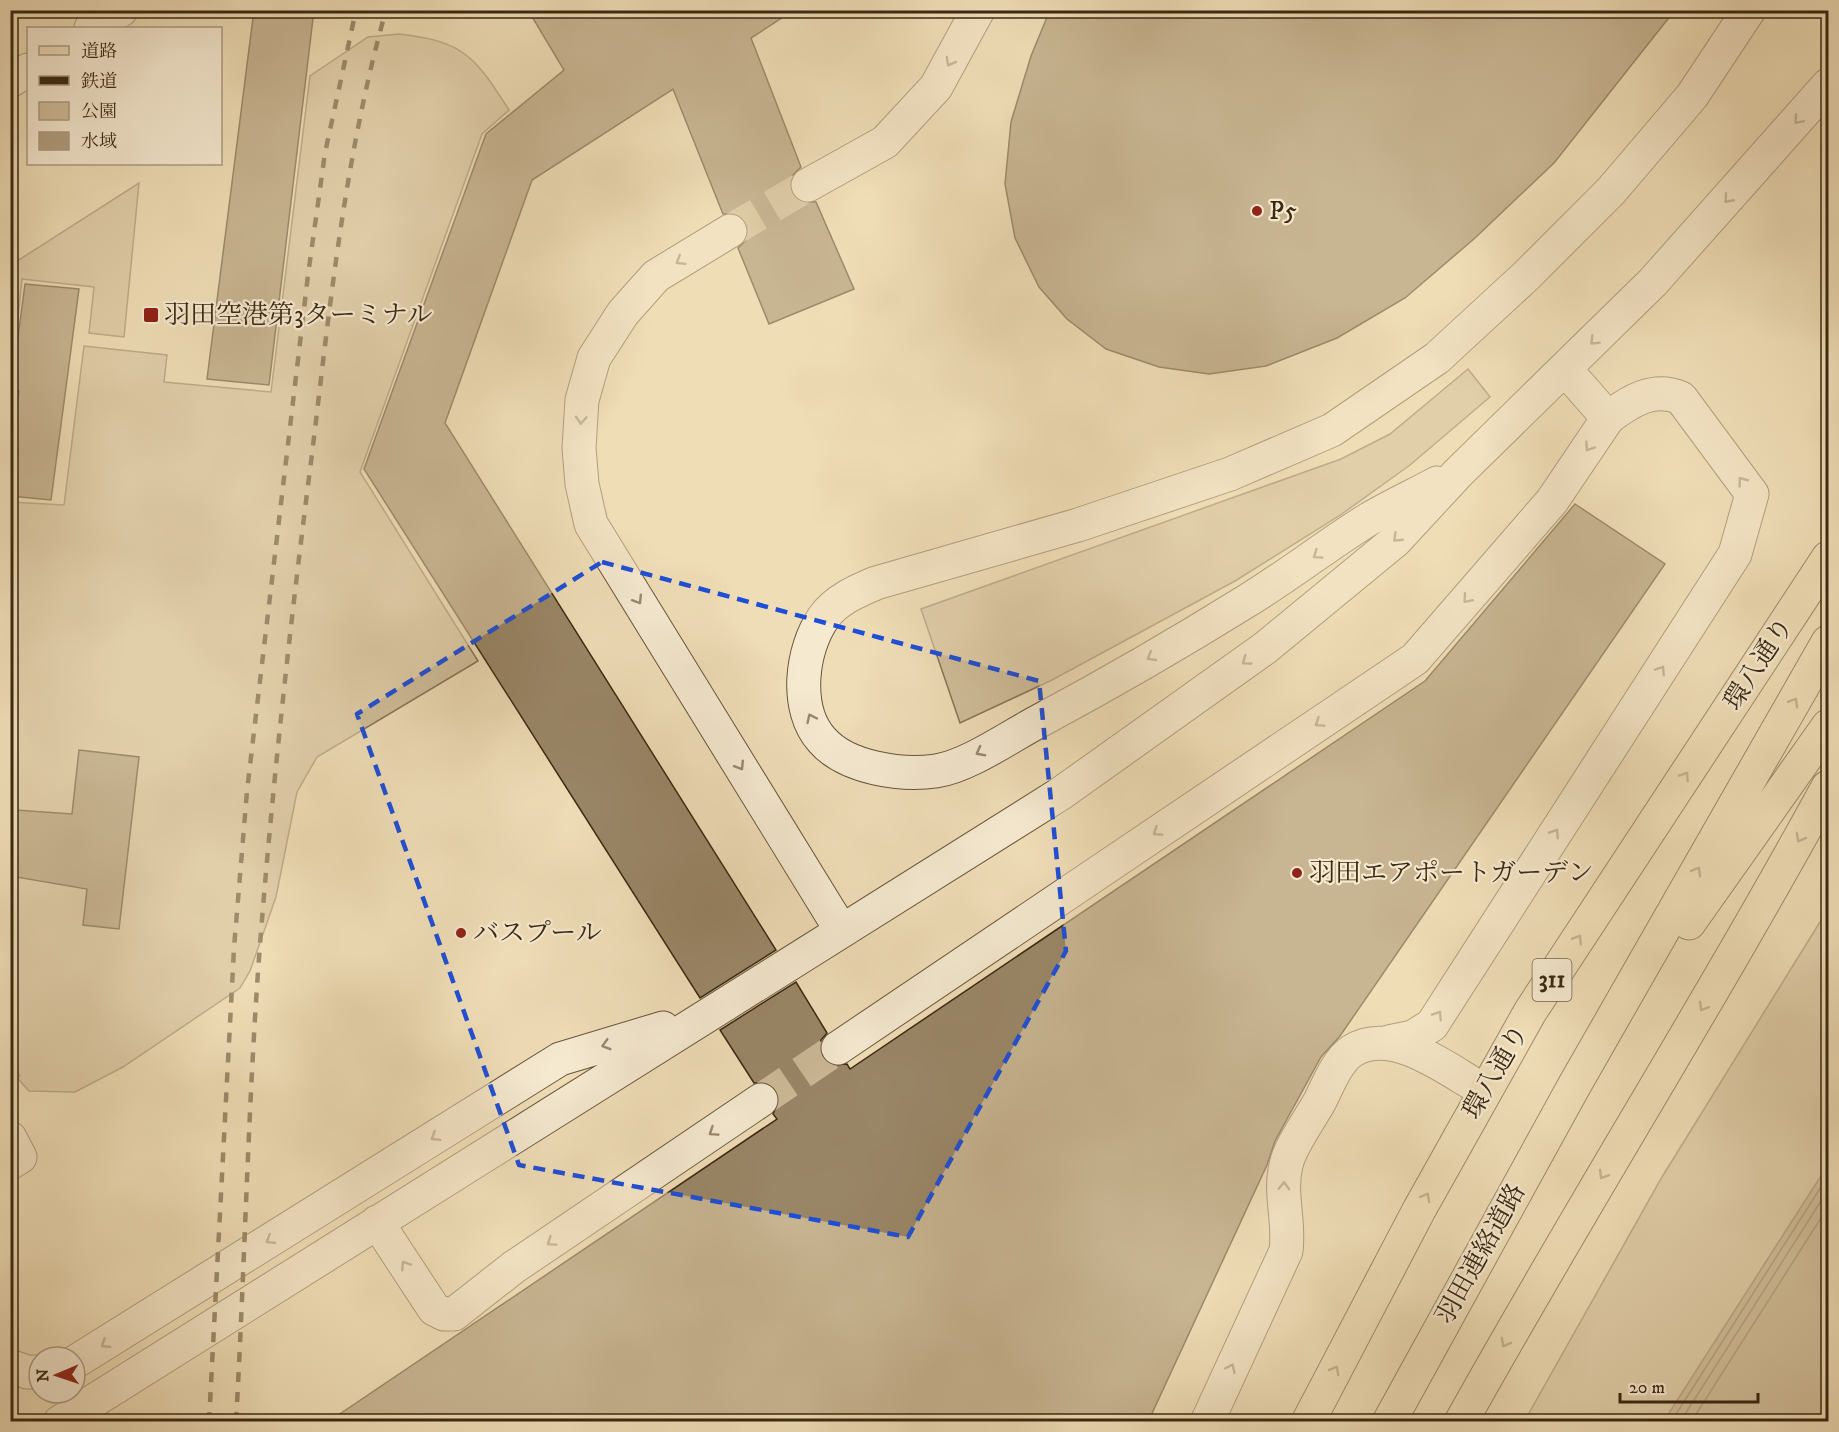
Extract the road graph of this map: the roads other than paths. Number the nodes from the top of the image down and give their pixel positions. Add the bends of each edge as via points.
1 (122, 10) edge
2 (978, 10) edge
3 (1749, 10) edge
4 (93, 27) edge
5 (27, 71) edge
6 (10, 81) edge
7 (1828, 85) edge
8 (808, 185) tunnel mouth
9 (730, 231) tunnel mouth
10 (1565, 369) junction
11 (1608, 418) junction
12 (1458, 472) junction
13 (1828, 558) edge
14 (1828, 642) edge
15 (1828, 726) edge
16 (1828, 787) edge
17 (841, 930) junction
18 (702, 1017) junction
19 (1389, 1042) junction
20 (838, 1048) tunnel mouth
21 (1574, 1086) junction
22 (1485, 1090) junction
23 (761, 1100) tunnel mouth
24 (10, 1138) edge
25 (10, 1163) edge
26 (377, 1222) junction
27 (87, 1355) edge
28 (10, 1366) edge
29 (27, 1372) edge
30 (60, 1422) edge
31 (1207, 1422) edge
32 (1308, 1422) edge
33 (1389, 1422) edge
34 (1461, 1422) edge

1 - 4 street
2 -> 8 street via 936,87 885,142
12 -> 3 street via 1370,519 1244,603 1067,706 938,771 885,770 854,762 822,740 807,710 802,671 811,641 824,616 846,597 876,583 1078,525 1230,474 1332,430 1437,358 1611,191 1692,96
5 - 6 street
7 -> 10 street via 1653,282
9 -> 17 street via 656,276 623,313 594,358 582,399 582,484 591,524
10 - 11 street
10 - 12 street
19 -> 11 street via 1413,1037 1431,1025 1735,554 1752,494 1681,398 1668,392 1647,395 1624,405
11 -> 20 street via 1552,501 1415,659
12 -> 17 street via 1395,541 1265,648 1060,794
22 -> 13 main road, 環八通り / 311 via 1530,1012
21 -> 14 main road
15 - 21 main road
16 -> 34 main road via 1761,910 1527,1303
17 - 18 street
18 - 26 street
18 -> 27 street via 560,1059
19 - 22 street via 1408,1048
31 -> 19 street via 1286,1251 1286,1163 1338,1068 1351,1052 1369,1044
21 - 33 main road, 羽田連絡道路
32 -> 22 main road, 環八通り / 311
23 -> 26 street via 514,1267 454,1314 434,1309
24 - 25 street via 21,1157
26 - 30 street
28 - 29 street

